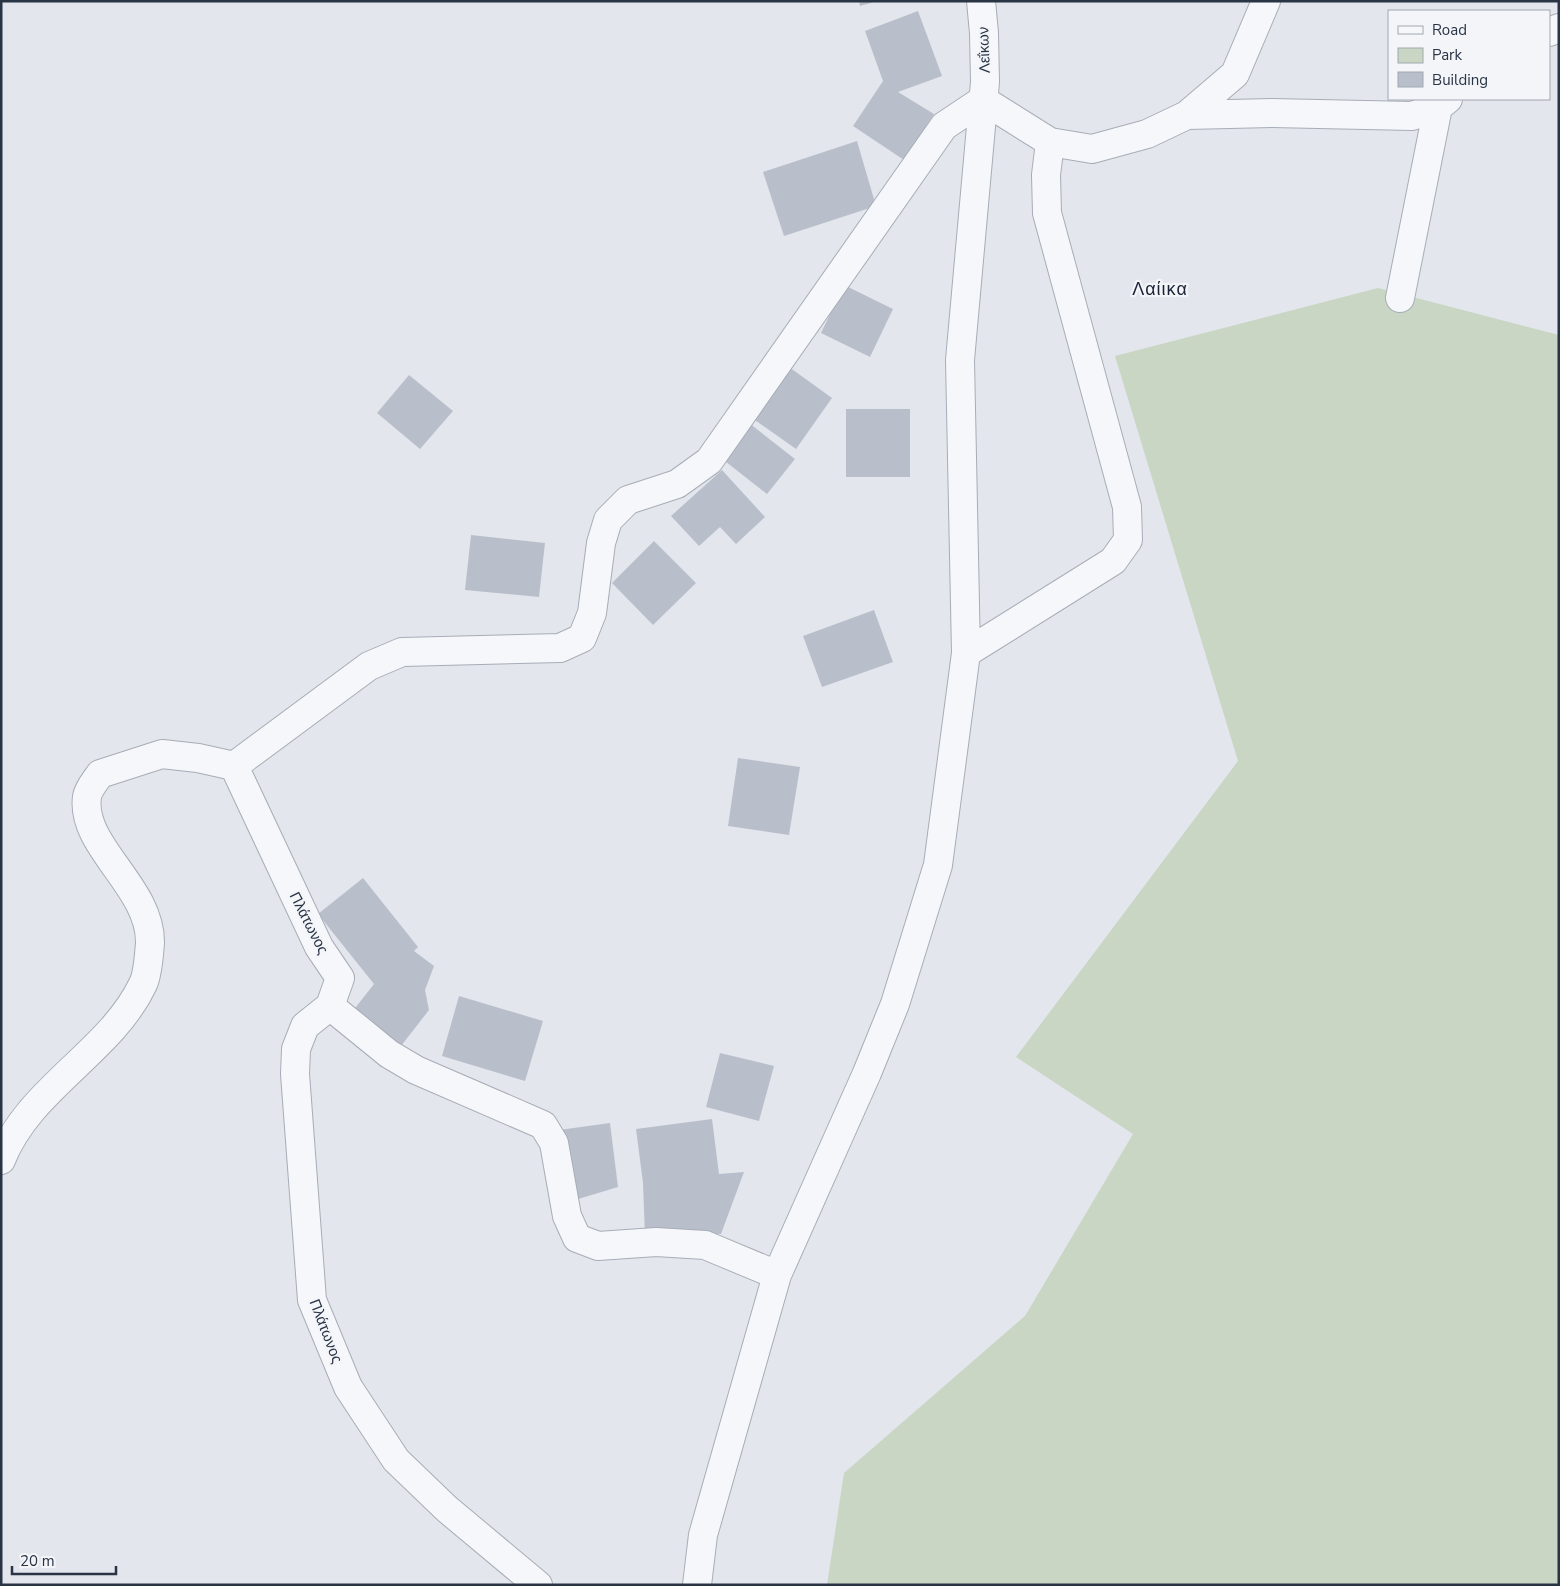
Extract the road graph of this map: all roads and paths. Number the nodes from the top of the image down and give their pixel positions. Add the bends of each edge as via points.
1 (981, 1) edge
2 (1266, 1) edge
3 (983, 100) junction
4 (1443, 103) edge
5 (1187, 115) junction
6 (1050, 142) junction
7 (1400, 298) dead end
8 (966, 653) junction
9 (234, 766) junction
10 (330, 1006) junction
11 (1, 1160) edge
12 (777, 1276) junction
13 (538, 1585) edge
14 (697, 1585) edge

1 - 3 street, Λεΐκων via 986,64
2 - 5 street via 1234,74
3 - 6 street
3 - 8 street, Λεΐκων via 960,360
3 - 9 street via 944,126 709,461 677,484 628,500 608,520 601,543 592,613 582,638 560,648 402,652 369,666
4 - 5 street via 1412,116
4 - 7 street
5 - 6 street via 1147,134 1092,149
6 - 8 street via 1046,175 1047,213 1127,506 1128,540 1113,561
8 - 12 street, Λεΐκων via 938,865 891,1012
9 - 10 street, Πλάτωνος via 319,948 340,978
9 - 11 street via 162,754 100,774 87,795 87,821 142,906 150,942 144,983 118,1022 41,1099 7,1144
10 - 12 street via 389,1054 416,1070 543,1124 554,1143 567,1216 577,1238 598,1246 656,1242 705,1246
10 - 13 street, Πλάτωνος via 305,1026 296,1049 295,1074 312,1300 348,1387 396,1460 447,1509
12 - 14 street, Λεΐκων via 703,1535

